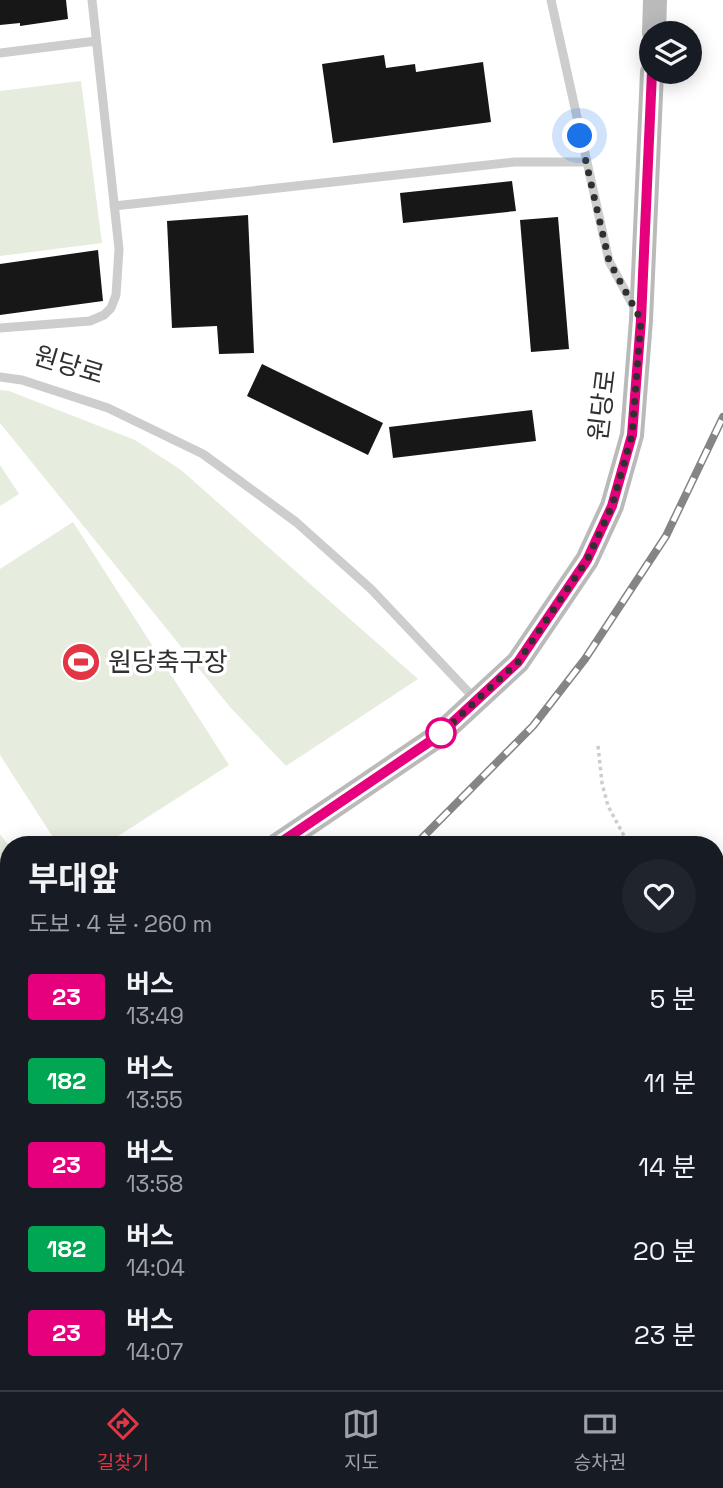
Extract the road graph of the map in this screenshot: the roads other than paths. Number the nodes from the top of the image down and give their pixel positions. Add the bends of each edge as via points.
1 (92, 0) edge
2 (551, 0) edge
3 (655, 0) edge
4 (654, 21) edge
5 (96, 41) junction
6 (0, 53) edge
7 (651, 84) edge
8 (586, 162) junction
9 (114, 206) junction
10 (641, 320) junction
11 (0, 328) edge
12 (0, 377) edge
13 (477, 700) junction
14 (290, 836) edge

1 - 5 lane
2 - 8 lane
3 - 4 main road
5 - 6 lane
5 - 9 lane
7 - 10 main road, 원당로
8 - 9 lane via 515,162
8 - 10 lane via 609,261
9 - 11 lane via 118,275 111,308 90,321
10 - 13 main road, 원당로 via 632,435 612,506 587,560 518,662
12 - 13 lane, 원당로 via 108,408 203,454 296,522 372,589
13 - 14 main road, 원당로 via 438,736

